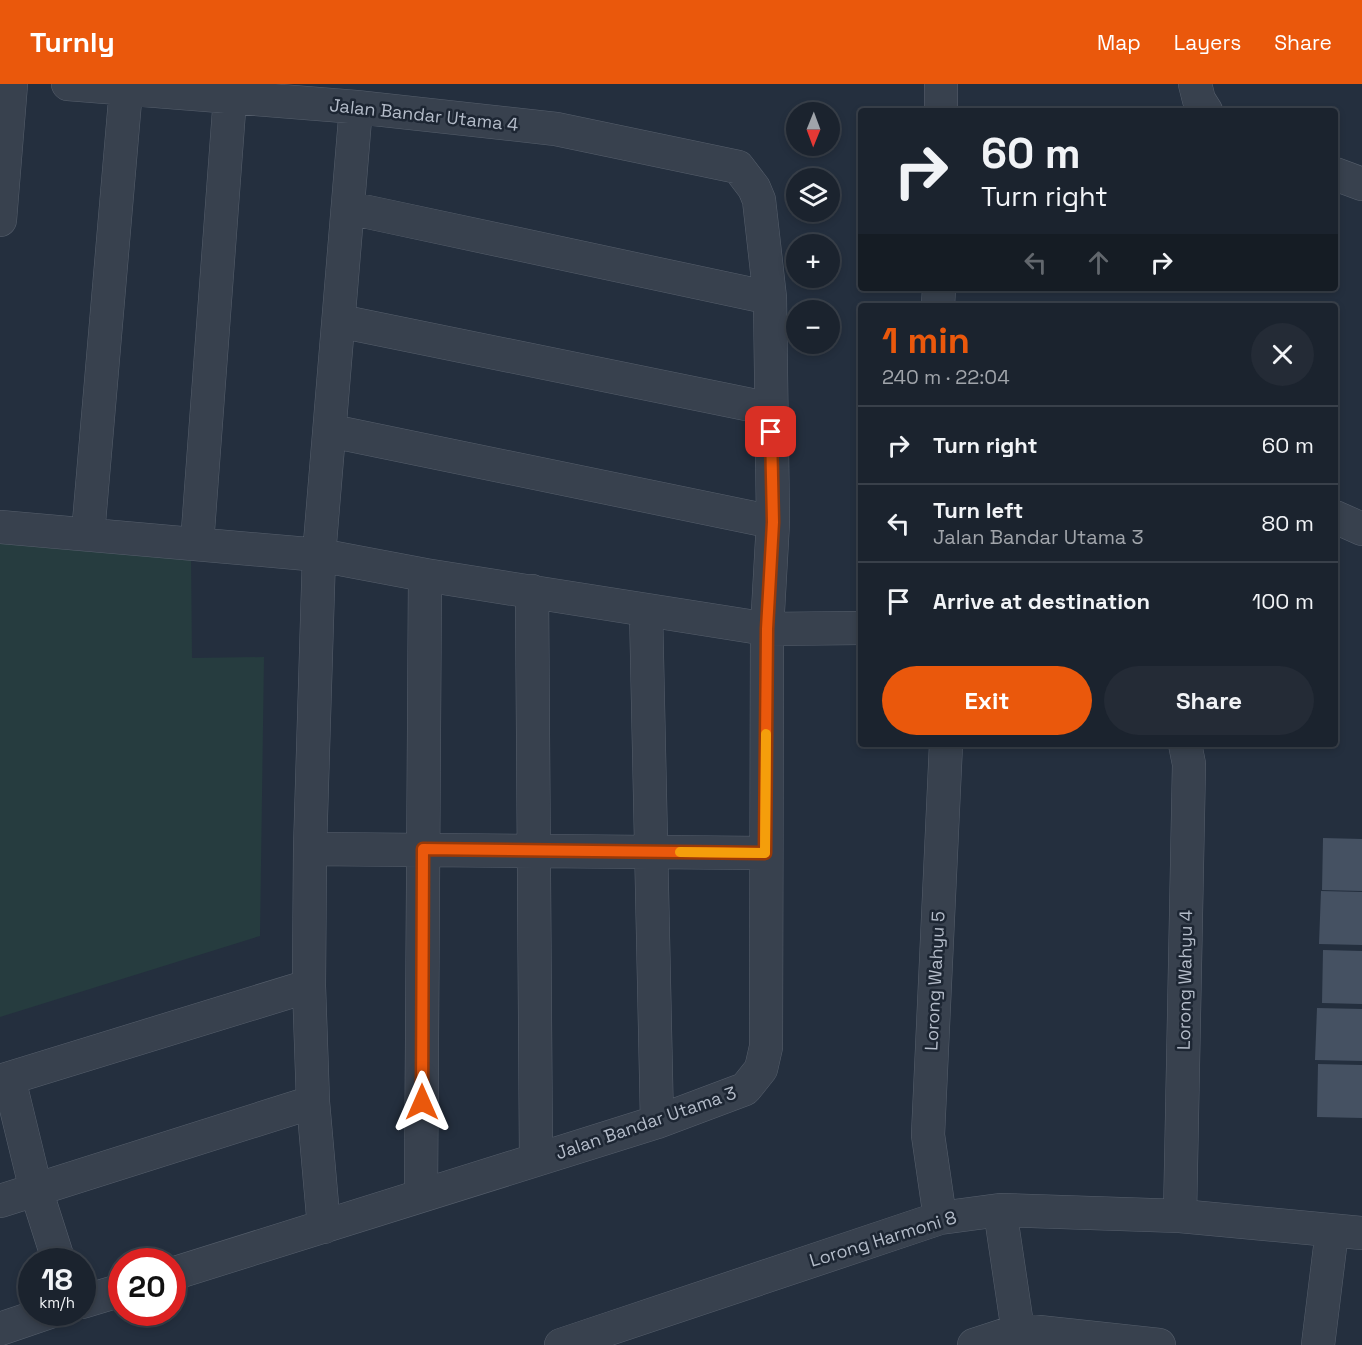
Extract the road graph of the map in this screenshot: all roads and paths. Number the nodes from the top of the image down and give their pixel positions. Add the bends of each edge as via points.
1 (11, 84) edge
2 (68, 84) edge
3 (941, 84) edge
4 (1195, 84) edge
5 (126, 89) junction
6 (230, 97) junction
7 (356, 107) junction
8 (940, 108) edge
9 (1204, 108) edge
10 (1338, 175) edge
11 (1362, 184) edge
12 (759, 200) joint
13 (349, 208) junction
14 (0, 220) edge
15 (770, 298) junction
16 (339, 321) junction
17 (771, 409) junction
18 (330, 431) junction
19 (1338, 518) edge
20 (773, 522) junction
21 (0, 527) edge
22 (1362, 529) edge
23 (88, 534) junction
24 (197, 544) junction
25 (319, 555) junction
26 (425, 575) junction
27 (532, 591) junction
28 (646, 610) junction
29 (858, 628) edge
30 (767, 629) junction
31 (946, 747) edge
32 (1186, 747) edge
33 (310, 849) junction
34 (423, 849) junction
35 (534, 850) junction
36 (652, 852) junction
37 (765, 853) junction
38 (309, 986) junction
39 (5, 1080) edge
40 (313, 1102) junction
41 (657, 1122) junction
42 (536, 1159) junction
43 (36, 1190) junction
44 (422, 1194) junction
45 (0, 1201) edge
46 (1000, 1209) junction
47 (1180, 1216) junction
48 (940, 1218) junction
49 (324, 1227) junction
50 (1347, 1232) edge
51 (55, 1248) edge
52 (186, 1270) edge
53 (18, 1323) edge
54 (0, 1329) edge
55 (608, 1337) edge
56 (1020, 1338) edge
57 (561, 1345) edge
58 (974, 1345) edge
59 (1159, 1345) edge
60 (1318, 1345) edge

1 - 14 street
2 - 5 street, Jalan Bandar Utama 4
3 - 8 street
4 - 9 street
5 - 6 street, Jalan Bandar Utama 4
5 - 23 street
6 - 7 street, Jalan Bandar Utama 4
6 - 24 street
7 - 12 street, Jalan Bandar Utama 4 via 556,129 738,167
7 - 13 street
10 - 11 street
12 - 15 street, Jalan Bandar Utama 3
13 - 15 street
13 - 16 street
15 - 17 street, Jalan Bandar Utama 3
16 - 17 street
16 - 18 street
17 - 20 street, Jalan Bandar Utama 3
18 - 20 street
18 - 25 street
19 - 22 street
20 - 30 street, Jalan Bandar Utama 3
21 - 23 street
23 - 24 street
24 - 25 street
25 - 26 street
25 - 33 street
26 - 27 street
26 - 34 street
27 - 28 street
27 - 35 street
28 - 30 street
28 - 36 street
29 - 30 street
30 - 37 street, Jalan Bandar Utama 3
31 - 48 street, Lorong Wahyu 5 via 928,1135
32 - 47 street, Lorong Wahyu 4 via 1189,764
33 - 34 street
33 - 38 street
34 - 35 street
34 - 44 street
35 - 36 street
35 - 42 street
36 - 37 street
36 - 41 street
37 - 41 street, Jalan Bandar Utama 3 via 766,1047 761,1069 745,1089
38 - 39 street
38 - 40 street
39 - 43 street
40 - 43 street
40 - 49 street
41 - 42 street, Jalan Bandar Utama 3
42 - 44 street, Jalan Bandar Utama 3
43 - 45 street
43 - 51 street
44 - 49 street, Jalan Bandar Utama 3
46 - 47 street, Lorong Harmoni 8
46 - 48 street, Lorong Harmoni 8
46 - 56 street
47 - 50 street, Lorong Harmoni 8
48 - 55 street, Lorong Harmoni 8
49 - 52 street, Jalan Bandar Utama 3
50 - 60 street
53 - 54 street
55 - 57 street, Lorong Harmoni 8
56 - 58 street
56 - 59 street

